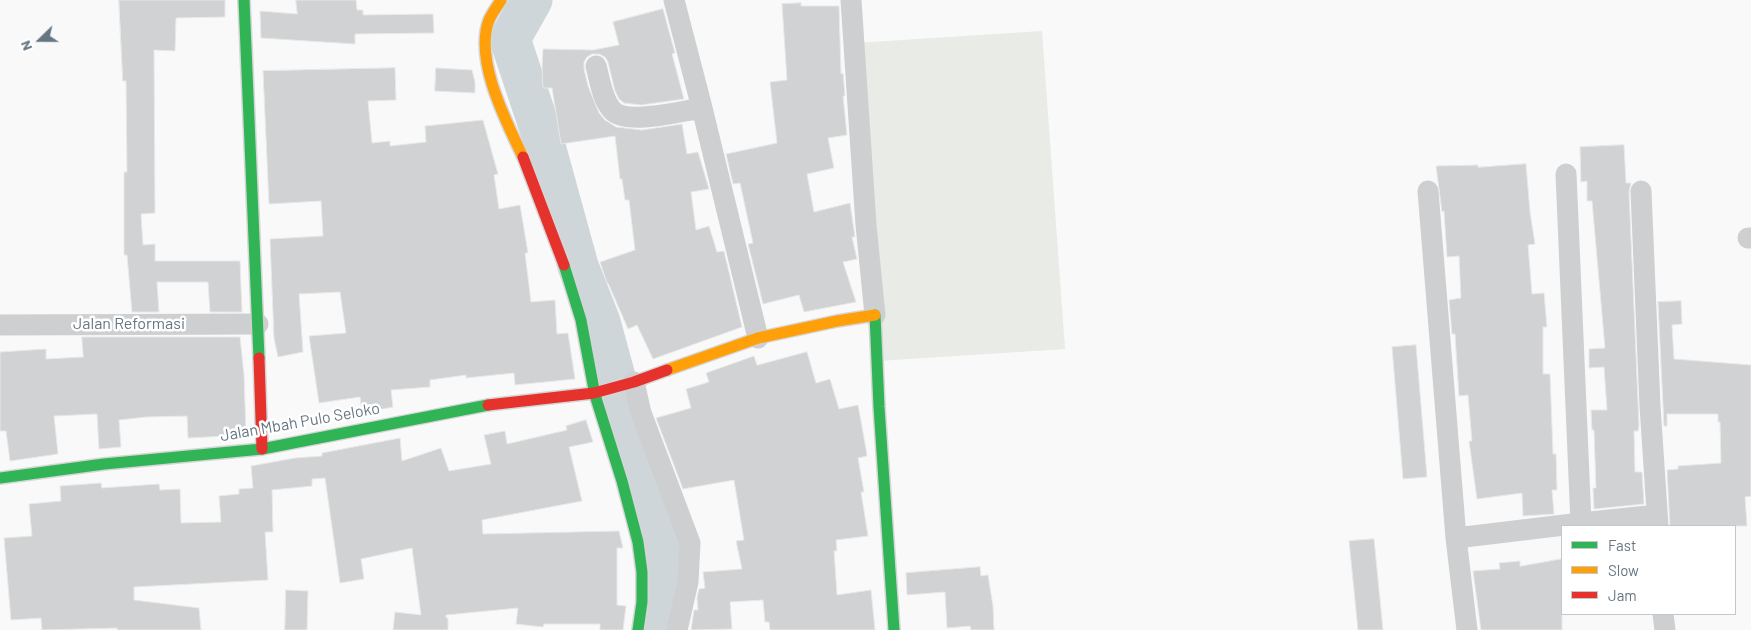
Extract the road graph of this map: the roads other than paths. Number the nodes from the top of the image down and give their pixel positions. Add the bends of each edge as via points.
1 (244, 0) edge
2 (501, 0) edge
3 (674, 0) edge
4 (851, 0) edge
5 (596, 66) dead end
6 (702, 108) junction
7 (1566, 174) dead end
8 (1428, 191) dead end
9 (1641, 191) dead end
10 (875, 315) junction
11 (0, 324) edge
12 (258, 324) junction
13 (758, 338) junction
14 (629, 383) junction
15 (599, 392) junction
16 (262, 449) junction
17 (0, 478) edge
18 (1658, 521) edge
19 (1581, 522) junction
20 (1456, 538) junction
21 (1664, 615) edge
22 (638, 630) edge
23 (677, 630) edge
24 (894, 630) edge
25 (1467, 630) edge
26 (1664, 630) edge

1 - 12 street
2 - 15 street via 488,23 489,70 571,288
3 - 6 street
4 - 10 street
5 - 6 street via 606,101 623,117 638,118
6 - 13 street
7 - 19 street
8 - 20 street
9 - 18 street
10 - 13 street, Jalan Mbah Pulo Seloko
10 - 24 street
11 - 12 street, Jalan Reformasi
12 - 16 street
13 - 14 street, Jalan Mbah Pulo Seloko
14 - 15 street, Jalan Mbah Pulo Seloko
14 - 23 street via 690,543 688,582
15 - 16 street, Jalan Mbah Pulo Seloko via 480,406
15 - 22 street via 641,552
16 - 17 street, Jalan Mbah Pulo Seloko
18 - 19 street
19 - 20 street
20 - 25 street
21 - 26 street

